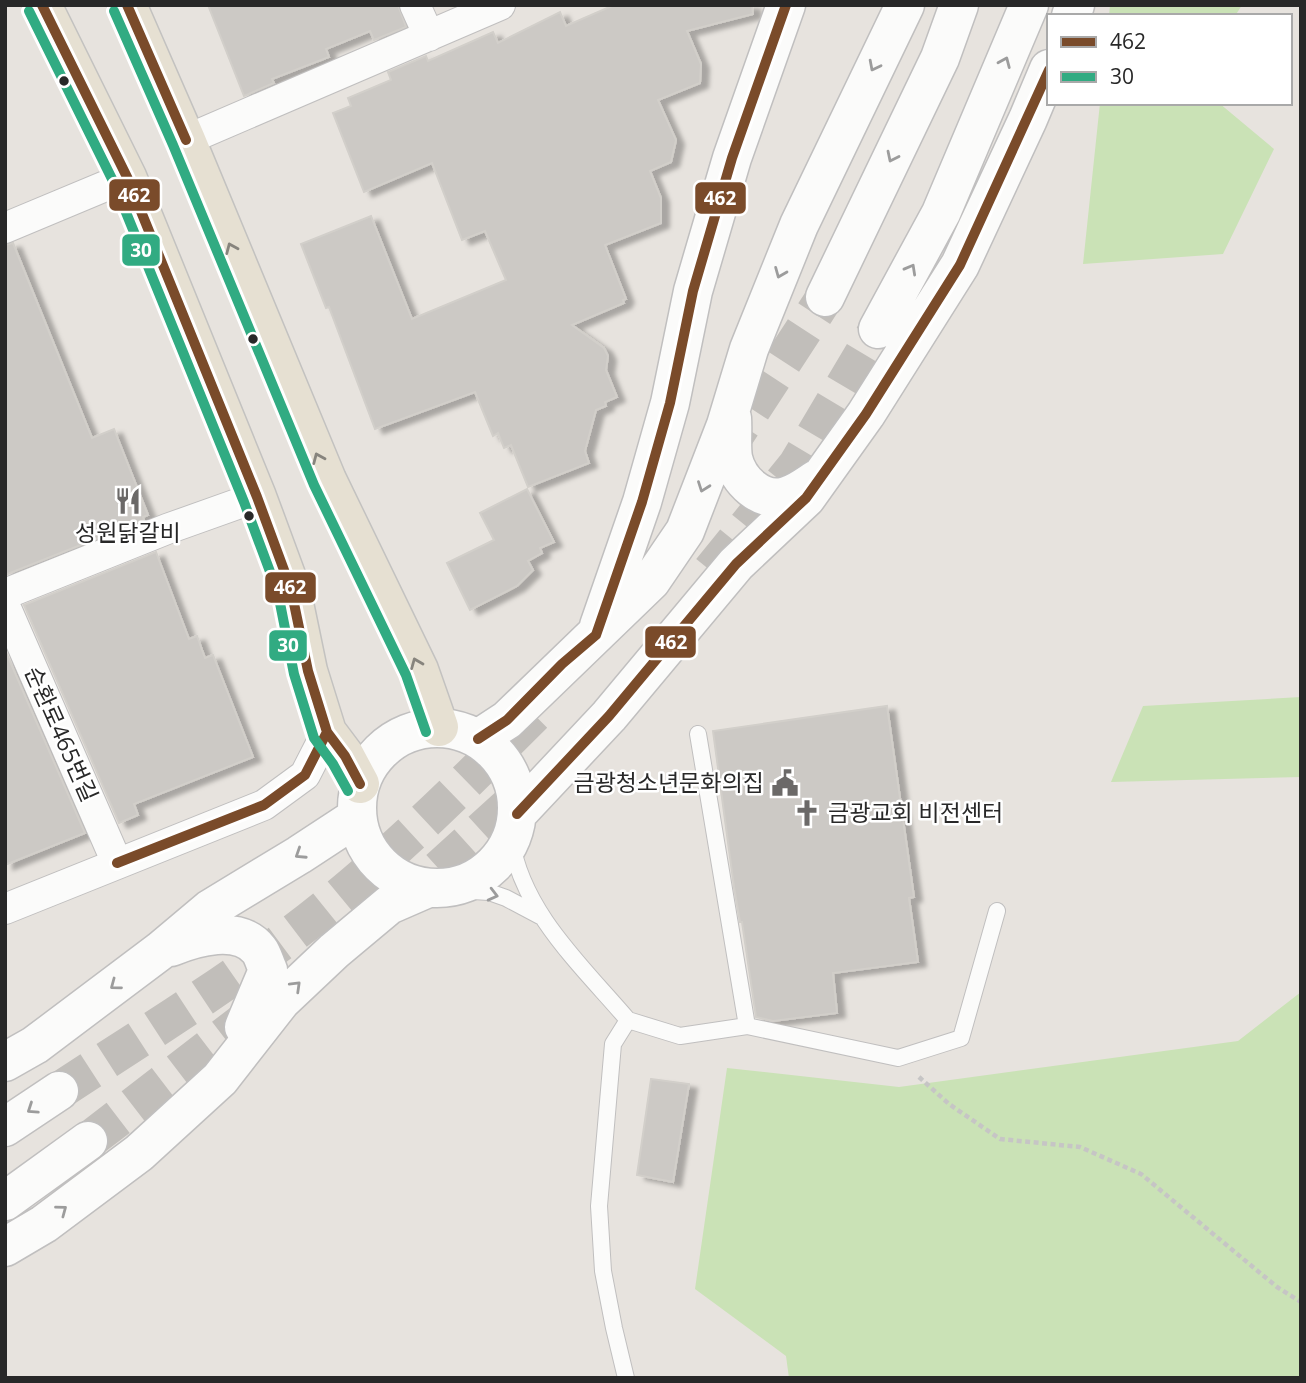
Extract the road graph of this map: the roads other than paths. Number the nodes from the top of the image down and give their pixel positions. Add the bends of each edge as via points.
1 (42, 5) edge
2 (127, 5) edge
3 (415, 5) edge
4 (500, 5) edge
5 (786, 5) edge
6 (905, 5) edge
7 (959, 5) edge
8 (1029, 5) edge
9 (429, 36) junction
10 (1047, 74) edge
11 (186, 140) junction
12 (127, 177) junction
13 (5, 228) edge
14 (825, 297) tunnel mouth
15 (878, 329) tunnel mouth
16 (732, 406) junction
17 (823, 474) junction
18 (257, 497) junction
19 (5, 594) edge
20 (5, 606) edge
21 (596, 635) junction
22 (439, 727) junction
23 (327, 732) junction
24 (698, 734) dead end
25 (478, 739) junction
26 (358, 800) junction
27 (514, 827) junction
28 (117, 863) junction
29 (434, 889) junction
30 (5, 909) edge
31 (997, 911) dead end
32 (540, 916) junction
33 (160, 951) junction
34 (628, 1020) junction
35 (747, 1026) junction
36 (5, 1062) edge
37 (220, 1079) junction
38 (59, 1091) tunnel mouth
39 (5, 1128) edge
40 (88, 1141) tunnel mouth
41 (5, 1201) edge
42 (5, 1247) edge
43 (626, 1378) edge

1 - 12 main road
2 - 11 main road
3 - 9 street
4 - 9 street
5 - 21 main road via 732,158 693,291 670,403 642,502
6 -> 16 main road via 800,225 749,349
7 -> 14 main road via 940,58
15 -> 8 main road via 941,213
9 - 11 street
10 - 17 main road via 960,265
22 -> 11 main road via 405,637 327,480
12 - 13 street
12 - 18 main road
16 - 17 main road via 733,457 740,477 751,488 783,498
16 -> 21 main road via 685,531 651,581
17 - 27 main road via 806,498 736,564
18 - 19 street
18 - 23 main road via 291,589 308,671
20 - 28 street, 순환로465번길
21 - 25 main road via 507,720
22 - 25 main road
22 - 26 main road via 413,731 390,743 371,761
23 - 26 main road via 345,756
23 - 28 street via 305,775 264,805
24 - 35 lane
25 - 27 main road via 496,753 508,771 516,792
26 - 29 main road via 364,843 380,866 402,881
26 -> 33 main road via 299,855 210,909
27 - 29 main road via 500,859 483,874 463,884
27 - 32 lane via 515,864
28 - 30 street
29 -> 32 lane via 489,892
37 -> 29 main road via 281,1001 334,951 389,905
31 - 35 lane via 961,1038 898,1058
32 - 34 lane
33 -> 36 main road via 35,1045
33 - 37 main road via 219,934 259,949 268,970
34 - 35 lane via 680,1036
34 - 43 lane via 613,1044 599,1206 603,1271
42 -> 37 main road via 44,1224 139,1153
38 -> 39 main road
40 - 41 main road

